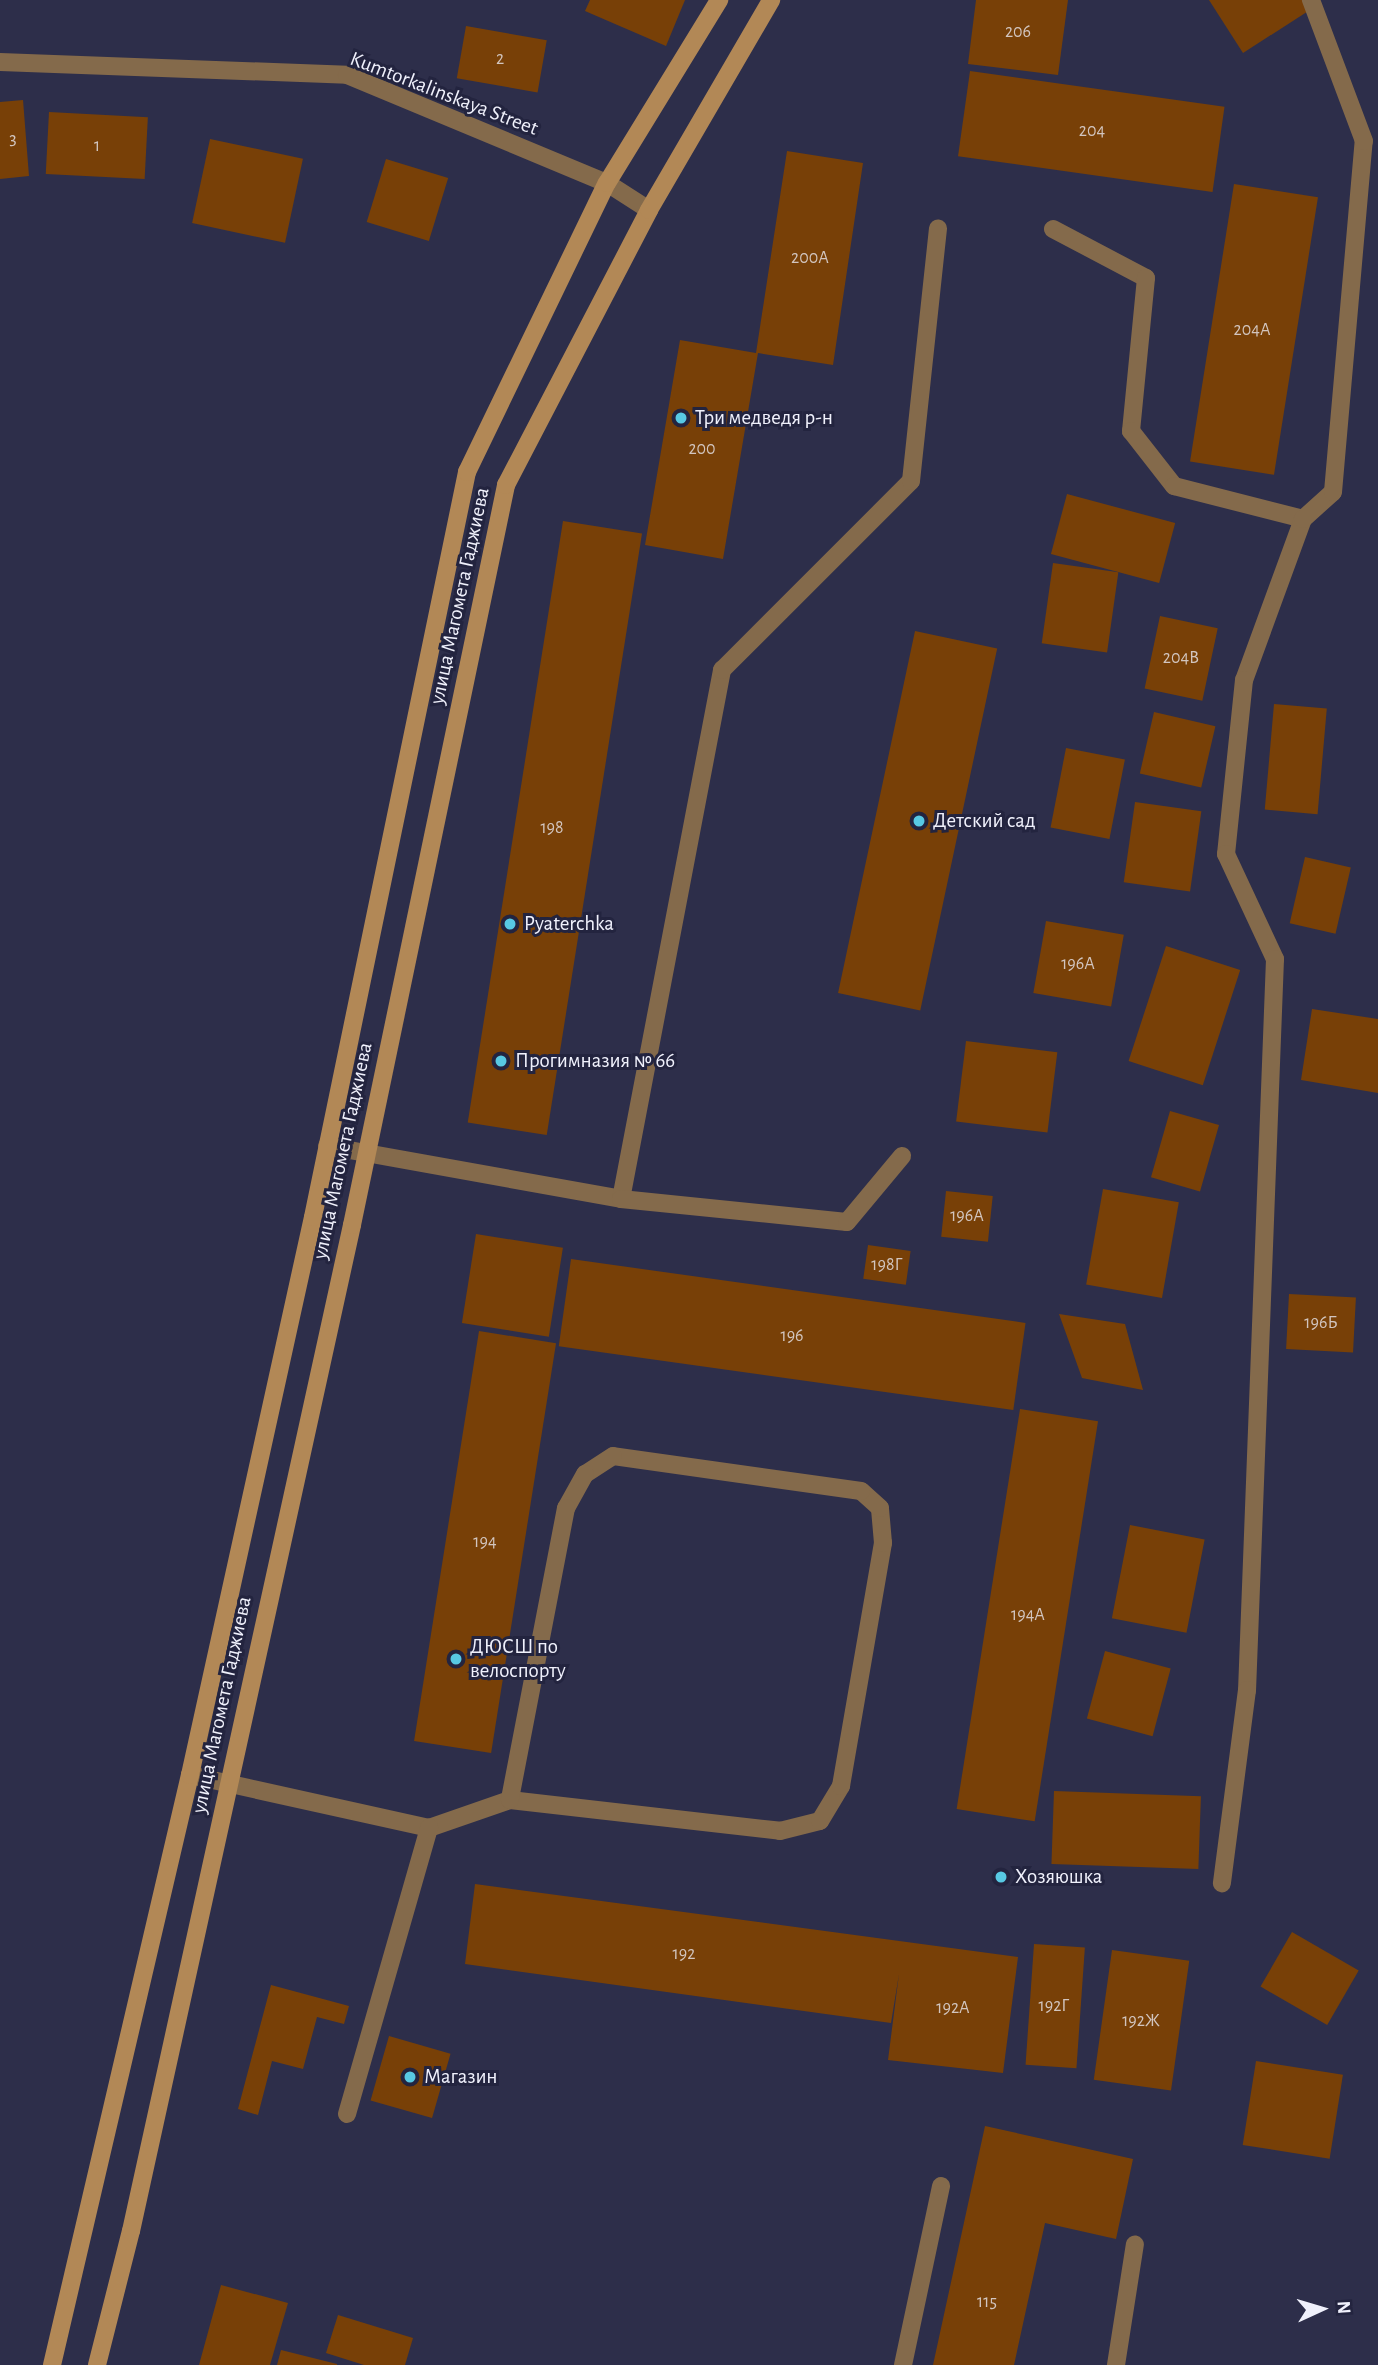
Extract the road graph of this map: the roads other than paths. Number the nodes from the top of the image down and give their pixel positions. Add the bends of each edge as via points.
1 (719, 0) edge
2 (771, 0) edge
3 (1311, 0) edge
4 (0, 62) edge
5 (607, 183) junction
6 (649, 211) junction
7 (938, 228) dead end
8 (1053, 229) dead end
9 (1303, 519) junction
10 (327, 1146) junction
11 (366, 1154) junction
12 (902, 1156) dead end
13 (621, 1199) junction
14 (190, 1775) junction
15 (228, 1786) junction
16 (510, 1800) junction
17 (429, 1828) junction
18 (1222, 1883) dead end
19 (347, 2114) dead end
20 (941, 2186) dead end
21 (1135, 2244) dead end
22 (51, 2365) edge
23 (97, 2365) edge
24 (903, 2365) edge
25 (1116, 2365) edge

1 - 5 main road, улица Магомета Гаджиева
2 - 6 main road, улица Магомета Гаджиева
3 - 9 street via 1364,141 1333,492
4 - 5 street, Kumtorkalinskaya Street via 346,75
5 - 6 street, Kumtorkalinskaya Street
5 - 10 main road, улица Магомета Гаджиева via 467,472
6 - 11 main road, улица Магомета Гаджиева via 506,485
7 - 13 street via 911,481 722,670
8 - 9 street via 1146,278 1131,431 1174,486
9 - 18 street via 1244,680 1226,854 1275,960 1247,1690
10 - 11 street
10 - 14 main road, улица Магомета Гаджиева
11 - 13 street
11 - 15 main road, улица Магомета Гаджиева
12 - 13 street via 848,1222
14 - 15 street
14 - 22 main road, улица Магомета Гаджиева
15 - 17 street
15 - 23 main road, улица Магомета Гаджиева via 131,2231
16 - 16 street via 780,1831 820,1821 841,1786 883,1543 880,1508 861,1491 613,1456 585,1474 566,1508
16 - 17 street
17 - 19 street
20 - 24 street
21 - 25 street

